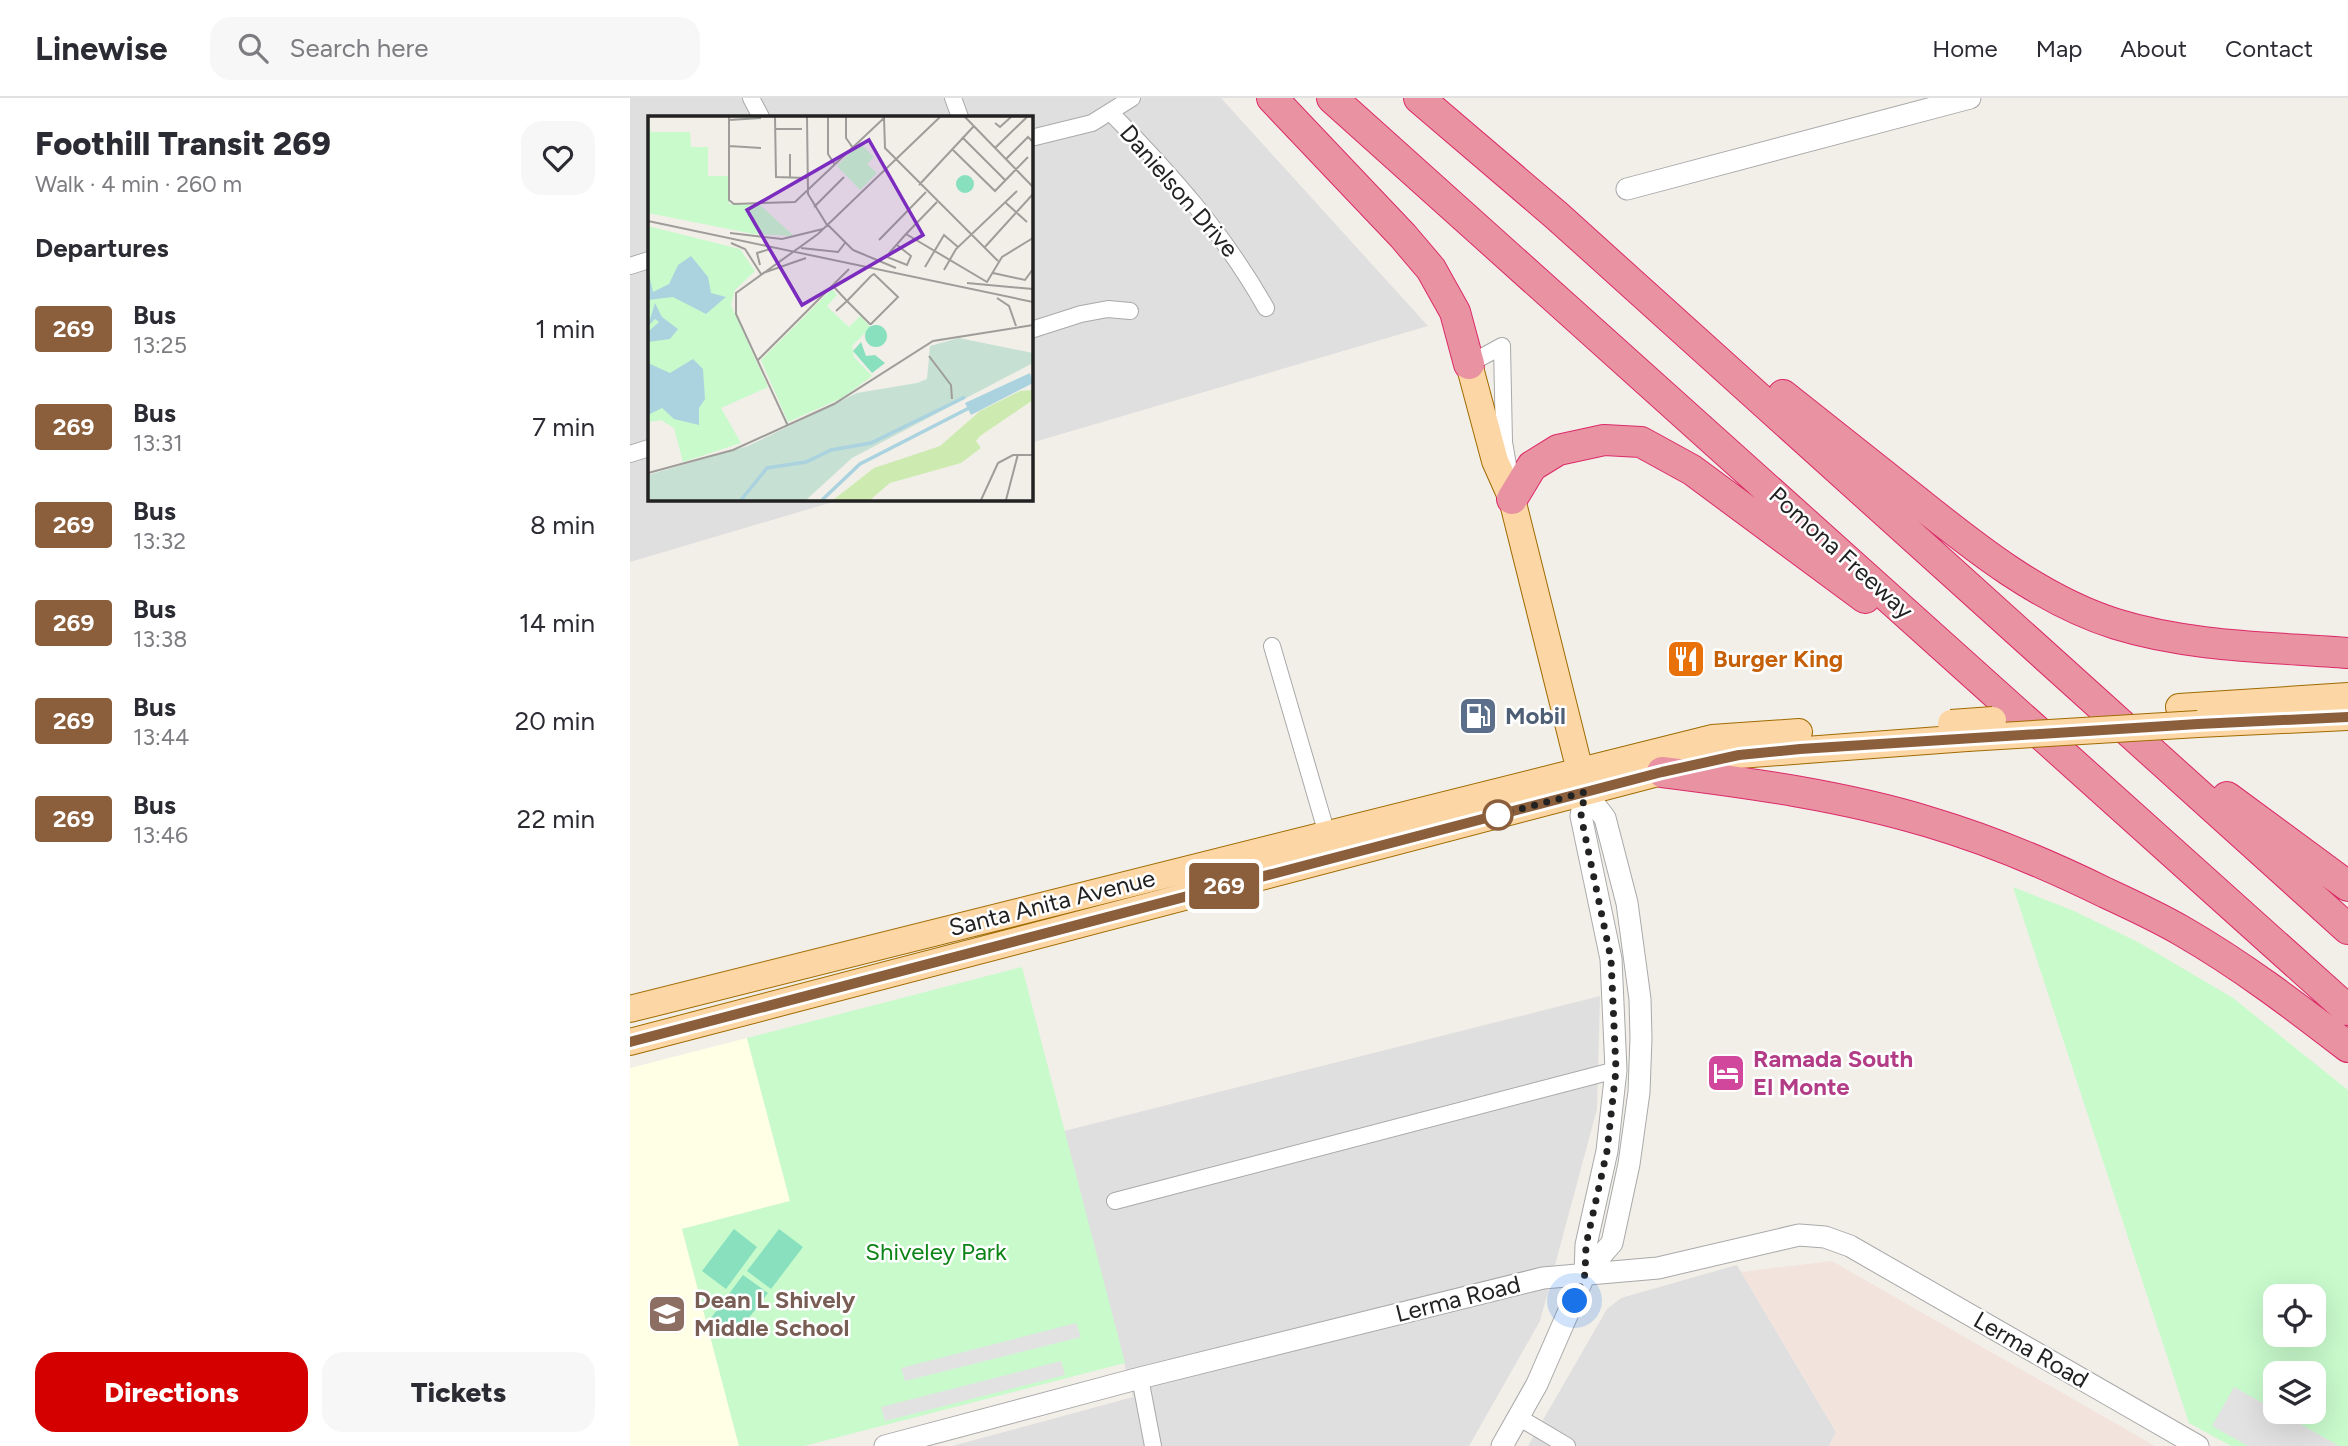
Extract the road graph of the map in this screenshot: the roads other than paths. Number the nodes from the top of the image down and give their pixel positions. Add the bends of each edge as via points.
1 (751, 98) edge
2 (953, 98) edge
3 (1132, 98) edge
4 (1272, 98) edge
5 (1332, 98) edge
6 (1419, 98) edge
7 (1970, 98) edge
8 (1908, 106) edge
9 (1111, 113) junction
10 (760, 116) edge
11 (960, 116) edge
12 (1032, 138) edge
13 (1627, 189) dead end
14 (1556, 215) junction
15 (648, 260) edge
16 (630, 266) edge
17 (1266, 308) dead end
18 (1130, 311) dead end
19 (1032, 330) edge
20 (1469, 364) junction
21 (648, 448) edge
22 (630, 454) edge
23 (1512, 499) junction
24 (1272, 646) dead end
25 (2348, 653) edge
26 (2086, 692) junction
27 (2348, 696) edge
28 (2018, 712) junction
29 (2189, 715) junction
30 (2348, 717) edge
31 (1959, 730) junction
32 (1662, 772) junction
33 (1583, 782) junction
34 (1327, 834) junction
35 (1615, 858) junction
36 (1592, 860) junction
37 (2348, 886) edge
38 (1092, 893) junction
39 (1098, 919) junction
40 (2348, 929) edge
41 (630, 1009) edge
42 (2348, 1010) edge
43 (630, 1042) edge
44 (2348, 1047) edge
45 (1616, 1070) junction
46 (1115, 1201) dead end
47 (1585, 1274) junction
48 (1140, 1378) junction
49 (1518, 1417) junction
50 (885, 1446) edge
51 (1153, 1446) edge
52 (1502, 1446) edge
53 (1567, 1446) edge
54 (2198, 1446) edge

1 - 10 street
2 - 11 street
3 - 9 street
4 - 20 highway via 1431,269 1455,312
5 - 28 highway, Pomona Freeway
6 - 14 highway
7 - 8 street
8 - 13 street
9 - 12 street via 1092,123
9 - 17 street, Danielson Drive via 1206,217 1243,266
14 - 25 highway via 1947,525 2038,589 2114,624 2148,632 2189,640
14 - 26 highway
15 - 16 street
18 - 19 street via 1081,314
20 - 23 main road via 1495,461
20 - 23 street via 1502,346 1504,442
21 - 22 street
23 - 28 highway via 1532,466 1558,450 1604,440 1641,442 1692,470
23 - 33 main road
24 - 34 street
26 - 37 highway
26 - 40 highway
27 - 29 main road, Santa Anita Avenue
28 - 42 highway, Pomona Freeway
29 - 30 main road, Santa Anita Avenue
29 - 31 main road, Santa Anita Avenue, bridge
31 - 32 main road, Santa Anita Avenue via 1739,755
31 - 33 main road, Santa Anita Avenue via 1712,738
32 - 33 main road, Santa Anita Avenue
32 - 44 highway via 1743,781 1880,810 2016,852 2184,932
33 - 34 main road, Santa Anita Avenue
33 - 35 street via 1605,818
33 - 36 street via 1581,816
33 - 39 main road, Santa Anita Avenue
34 - 38 main road, Santa Anita Avenue
35 - 36 street
35 - 47 street via 1628,903 1638,974 1639,1092 1612,1243
36 - 45 street via 1611,959
38 - 39 main road
38 - 41 main road, Santa Anita Avenue
39 - 43 main road, Santa Anita Avenue
45 - 46 street
45 - 47 street
47 - 48 street, Lerma Road via 1543,1279
47 - 49 street
47 - 54 street, Lerma Road via 1658,1268 1799,1235 1825,1237 1850,1246
48 - 50 street, Lerma Road
48 - 51 street
49 - 52 street
49 - 53 street

